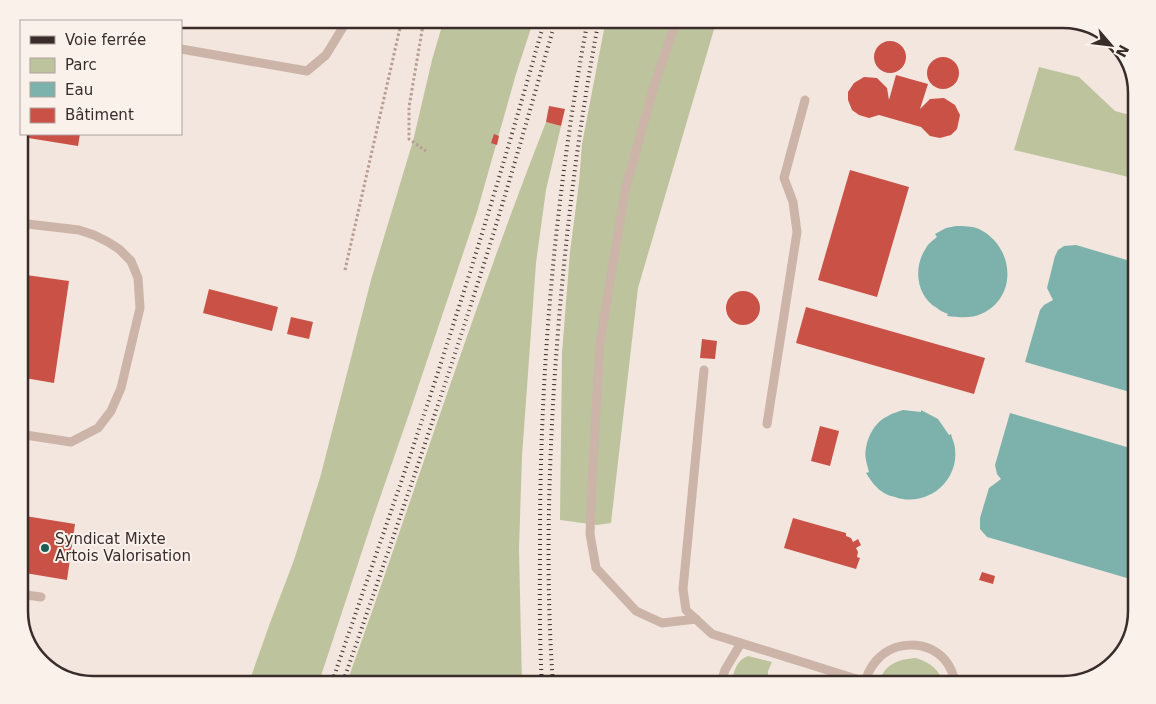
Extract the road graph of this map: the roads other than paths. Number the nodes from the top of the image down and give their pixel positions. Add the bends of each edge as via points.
1 (342, 28) edge
2 (675, 28) edge
3 (182, 49) edge
4 (805, 100) dead end
5 (28, 224) edge
6 (704, 370) dead end
7 (767, 424) dead end
8 (28, 435) edge
9 (28, 595) edge
10 (41, 597) dead end
11 (696, 619) junction
12 (741, 643) junction
13 (723, 676) edge
14 (844, 676) edge
15 (868, 676) edge
16 (953, 676) edge

1 - 3 lane via 326,54 307,71
2 - 11 lane via 654,86 624,191 600,342 590,534 596,568 636,611 662,622
4 - 7 lane via 784,178 793,202 797,232
5 - 8 lane via 79,230 119,249 130,261 138,278 140,308 121,388 111,411 98,428 71,442
6 - 11 lane via 683,589 686,610
9 - 10 lane
11 - 12 lane via 712,634
12 - 13 lane
12 - 14 lane
15 - 16 lane via 881,655 909,644 936,652

